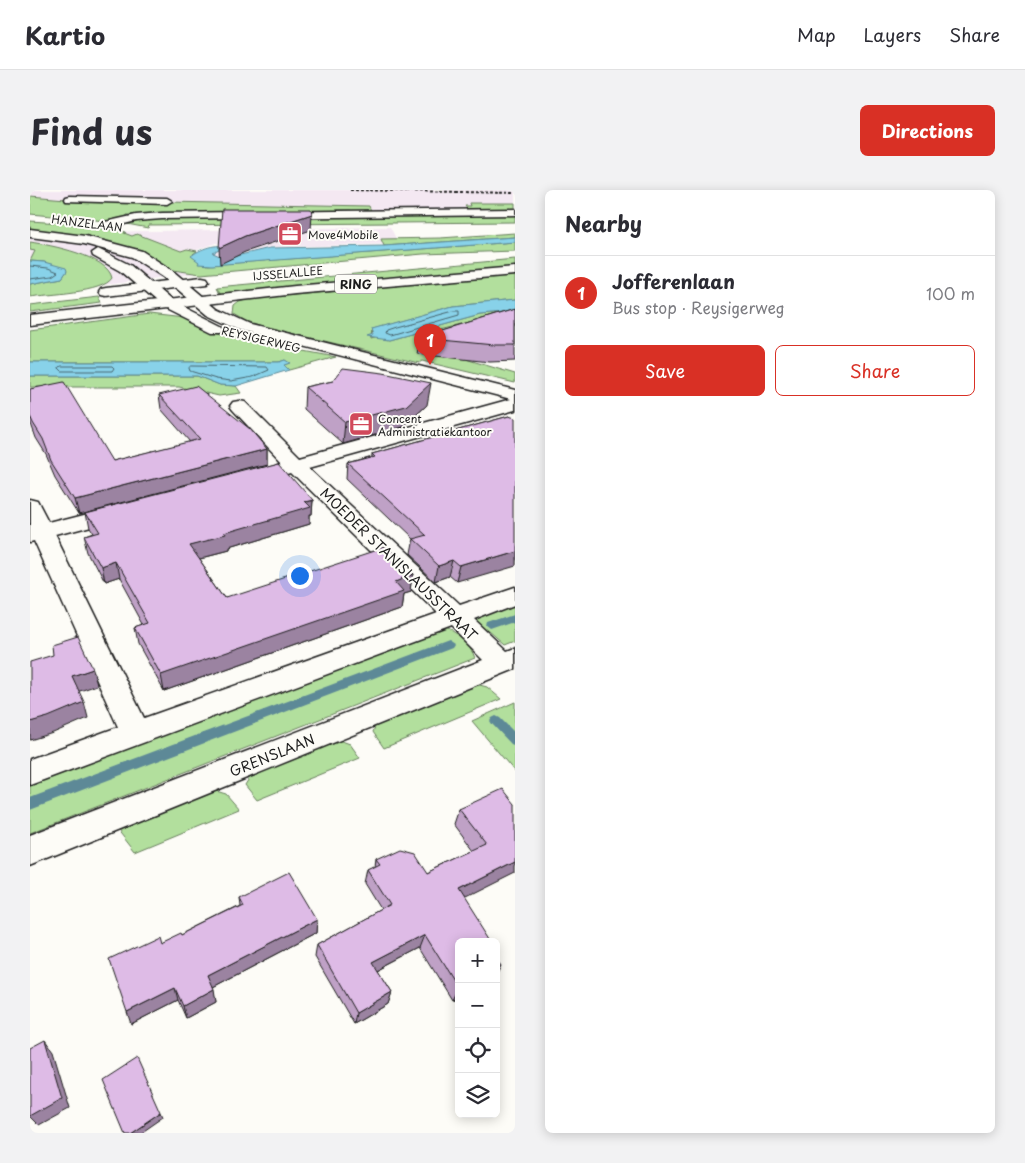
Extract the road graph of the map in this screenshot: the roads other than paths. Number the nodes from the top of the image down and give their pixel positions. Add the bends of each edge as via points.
1 (70, 199) dead end
2 (179, 201) dead end
3 (288, 203) dead end
4 (515, 212) edge
5 (382, 214) junction
6 (135, 229) dead end
7 (30, 233) edge
8 (30, 240) edge
9 (515, 271) edge
10 (216, 280) dead end
11 (180, 283) junction
12 (146, 287) junction
13 (88, 294) dead end
14 (197, 300) junction
15 (167, 304) junction
16 (30, 320) edge
17 (361, 356) junction
18 (515, 395) edge
19 (515, 404) edge
20 (239, 406) dead end
21 (296, 465) junction
22 (230, 483) edge
23 (145, 505) edge
24 (30, 507) edge
25 (36, 534) edge
26 (515, 595) edge
27 (455, 617) junction
28 (509, 660) edge
29 (136, 733) junction
30 (30, 772) edge
31 (30, 852) edge

1 - 2 street
3 - 5 street via 377,205
4 - 5 street
5 - 6 street, HANZELAAN via 162,216 105,224
7 - 11 street, HANZELAAN via 85,240 124,250 143,257
8 - 12 street, HANZELAAN via 96,253 125,268
9 - 14 street, IJSSELALLEE / RING
10 - 11 street
11 - 12 street
11 - 14 street
12 - 13 street
12 - 15 street
14 - 15 street, IJSSELALLEE / RING
14 - 17 street, REYSIGERWEG via 245,327
15 - 16 street, IJSSELALLEE / RING
15 - 17 street, REYSIGERWEG via 209,326 248,338 315,352
17 - 18 street, REYSIGERWEG
19 - 21 street
20 - 21 street, MOEDER STANISLAUSSTRAAT
21 - 22 street
21 - 27 street, MOEDER STANISLAUSSTRAAT
23 - 25 street
24 - 25 street
25 - 29 street
26 - 27 street
27 - 28 street, MOEDER STANISLAUSSTRAAT
27 - 29 street
28 - 31 street, GRENSLAAN
29 - 30 street

